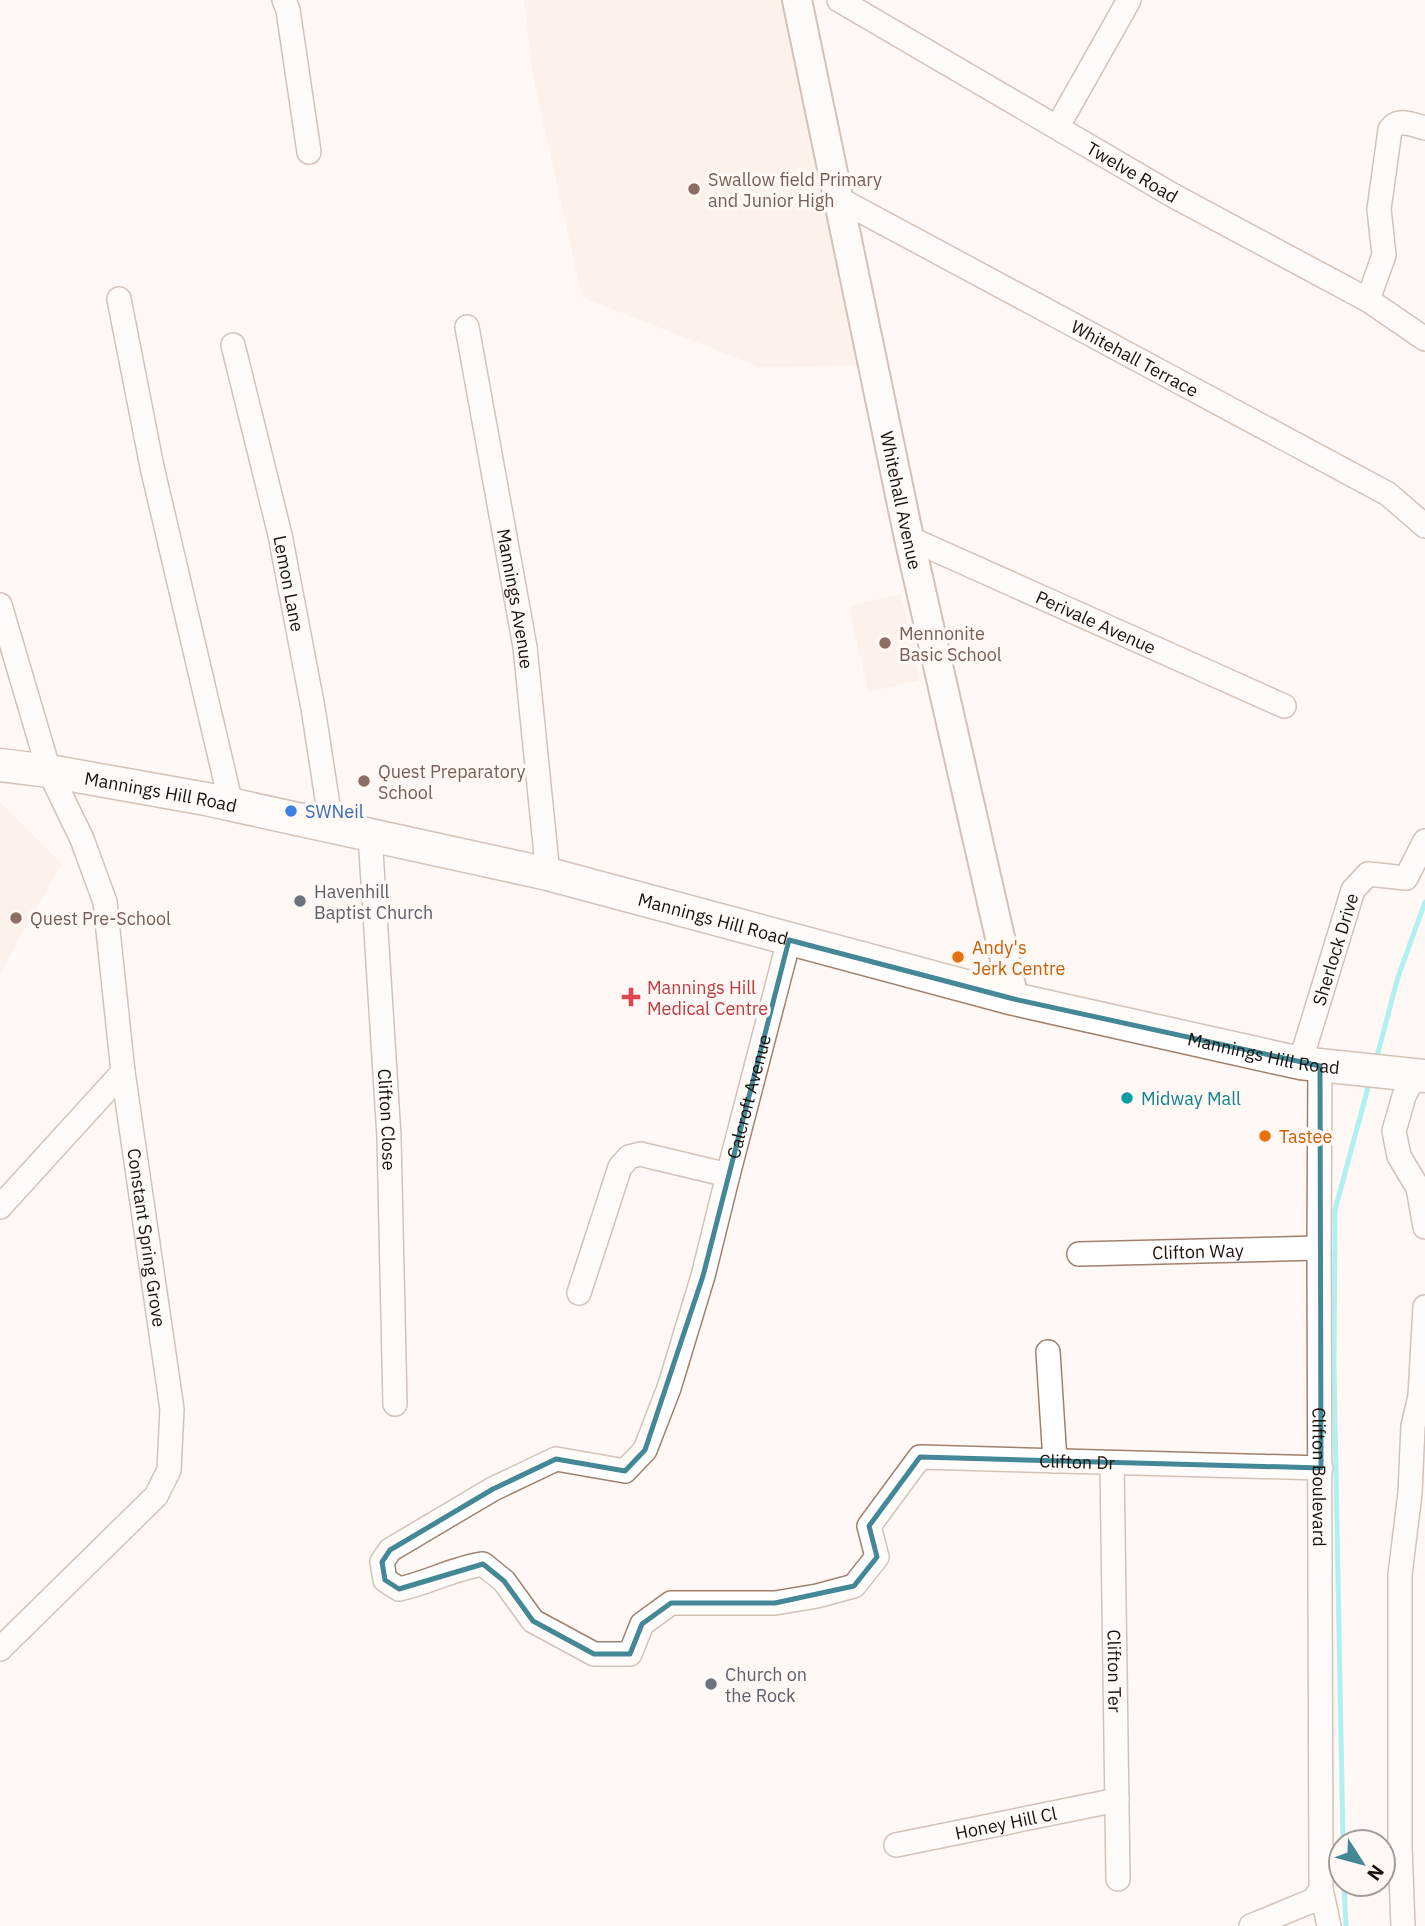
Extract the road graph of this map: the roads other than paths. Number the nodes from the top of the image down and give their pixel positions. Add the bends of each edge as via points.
1 (284, 0) edge
2 (797, 0) edge
3 (839, 0) edge
4 (1129, 0) edge
5 (1058, 126) junction
6 (1425, 128) edge
7 (309, 152) dead end
8 (839, 199) junction
9 (119, 299) dead end
10 (1368, 300) junction
11 (467, 327) dead end
12 (1425, 339) edge
13 (233, 345) dead end
14 (1425, 526) edge
15 (909, 538) junction
16 (0, 605) edge
17 (1284, 706) dead end
18 (0, 765) edge
19 (49, 771) junction
20 (231, 804) junction
21 (331, 825) junction
22 (370, 835) junction
23 (1425, 841) edge
24 (548, 874) junction
25 (789, 940) junction
26 (1014, 999) junction
27 (1319, 1066) junction
28 (123, 1072) junction
29 (1420, 1076) edge
30 (728, 1175) junction
31 (0, 1208) edge
32 (1425, 1227) edge
33 (1318, 1248) junction
34 (1079, 1254) dead end
35 (579, 1293) dead end
36 (1425, 1307) edge
37 (1048, 1352) dead end
38 (395, 1405) dead end
39 (1055, 1461) junction
40 (1112, 1463) junction
41 (1321, 1468) junction
42 (0, 1649) edge
43 (1117, 1800) junction
44 (896, 1844) dead end
45 (1118, 1879) dead end
46 (1321, 1889) junction
47 (1251, 1926) edge
48 (1329, 1926) edge
49 (1403, 1926) edge

1 - 7 street
2 - 8 street, Whitehall Avenue
3 - 5 street, Twelve Road
4 - 5 street
5 - 10 street, Twelve Road via 1174,196
6 - 10 street via 1400,122 1390,130 1379,209 1384,255
8 - 14 street, Whitehall Terrace via 1388,494
8 - 15 street, Whitehall Avenue
9 - 20 street via 152,467
10 - 12 street, Twelve Road
11 - 24 street, Mannings Avenue via 525,647
13 - 21 street, Lemon Lane via 281,535
15 - 17 street, Perivale Avenue
15 - 26 street, Whitehall Avenue
16 - 19 street, Constant Spring Grove
18 - 19 main road, Mannings Hill Road
19 - 20 main road, Mannings Hill Road
19 - 28 street, Constant Spring Grove via 82,839 105,902
20 - 21 main road, Mannings Hill Road
21 - 22 main road, Mannings Hill Road
22 - 24 main road, Mannings Hill Road
22 - 38 street, Clifton Close via 389,1137
23 - 27 street, Sherlock Drive via 1406,878 1368,874 1353,890
24 - 25 main road, Mannings Hill Road
25 - 26 main road, Mannings Hill Road
25 - 30 street, Calcroft Avenue
26 - 27 main road, Mannings Hill Road
27 - 29 main road, Mannings Hill Road
27 - 33 street, Clifton Boulevard
28 - 31 street
28 - 42 street, Constant Spring Grove via 172,1409 169,1470 156,1496
29 - 32 street via 1404,1096 1394,1131 1399,1156 1418,1188
30 - 35 street, Calcroft Avenue via 640,1154 629,1157 620,1167
30 - 39 street, Clifton Dr via 703,1276 645,1450 625,1471 556,1459 514,1479 390,1550 382,1562 385,1580 399,1589 483,1564 504,1581 533,1620 594,1654 630,1654 642,1624 671,1603 775,1603 854,1586 877,1557 869,1526 920,1457
33 - 34 street, Clifton Way
33 - 41 street, Clifton Boulevard
36 - 49 street via 1400,1575
37 - 39 street
39 - 40 street, Clifton Dr
40 - 41 street, Clifton Dr
40 - 43 street, Clifton Ter
41 - 46 street, Clifton Boulevard
43 - 44 street, Honey Hill Cl
43 - 45 street, Clifton Ter
46 - 47 street via 1314,1900
46 - 48 street, Clifton Boulevard

